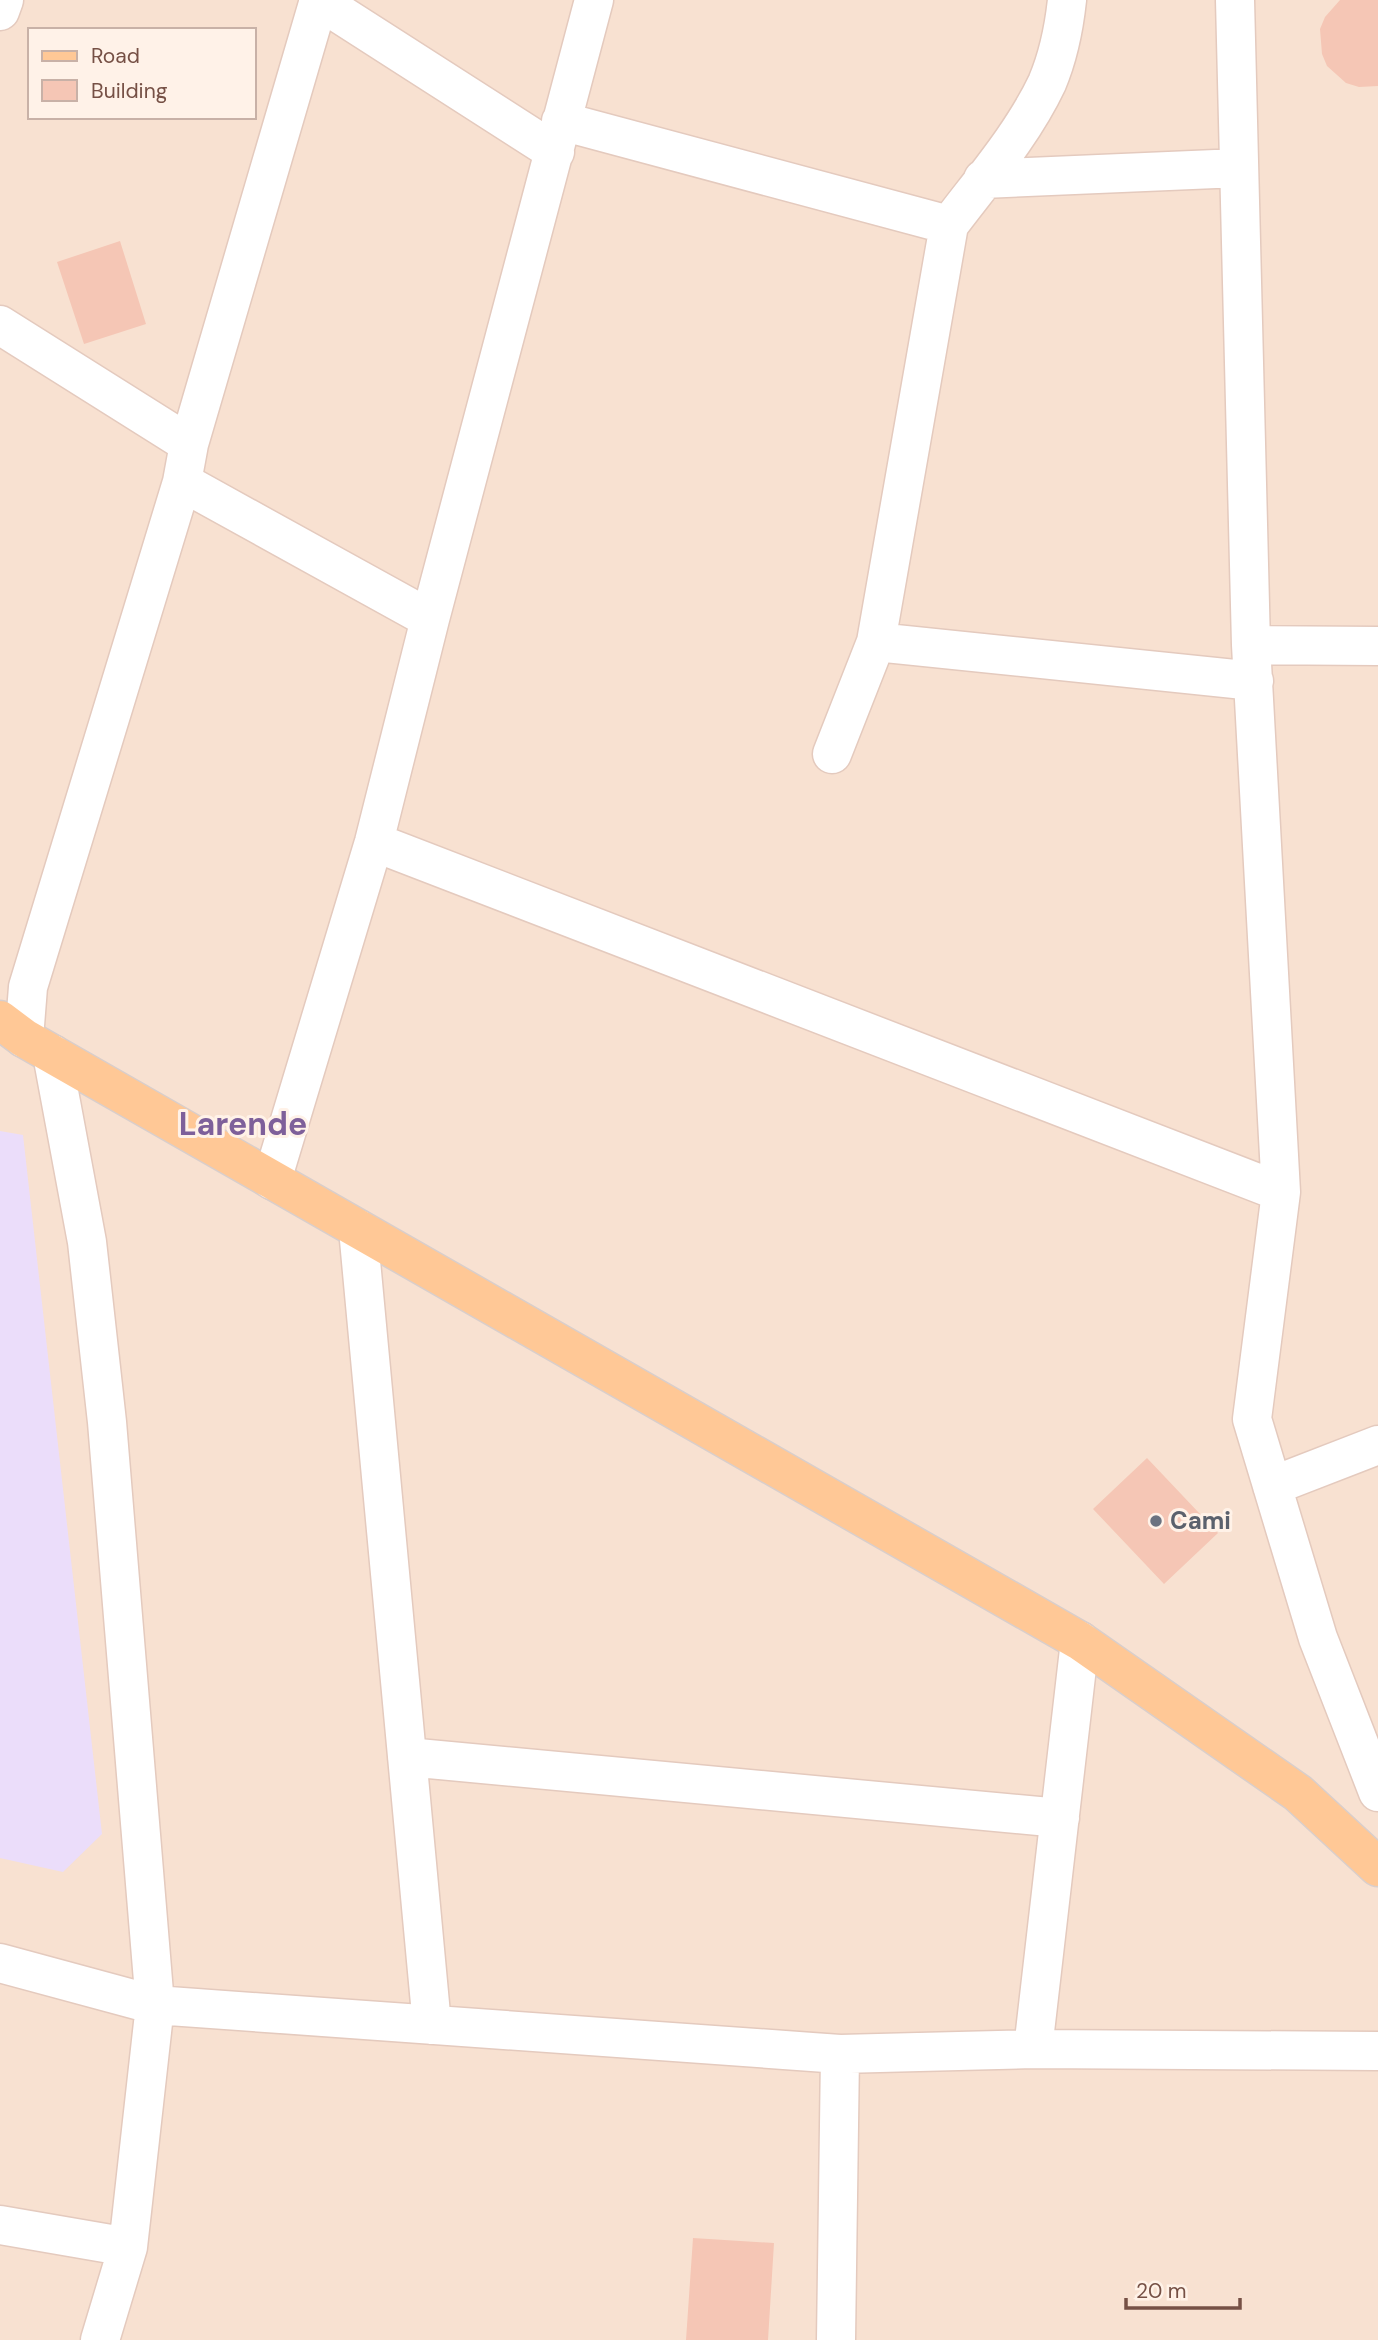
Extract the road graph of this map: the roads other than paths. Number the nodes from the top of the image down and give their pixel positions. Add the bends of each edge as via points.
1 (4, 0) edge
2 (319, 0) edge
3 (594, 0) edge
4 (1067, 0) edge
5 (1235, 0) edge
6 (0, 11) edge
7 (558, 136) junction
8 (1239, 167) junction
9 (983, 179) junction
10 (949, 225) junction
11 (0, 326) edge
12 (189, 444) junction
13 (182, 482) junction
14 (430, 619) junction
15 (876, 642) junction
16 (1378, 646) edge
17 (1253, 663) junction
18 (832, 754) dead end
19 (374, 842) junction
20 (25, 1037) edge
21 (272, 1180) junction
22 (1281, 1192) junction
23 (358, 1229) junction
24 (1378, 1445) edge
25 (1272, 1486) junction
26 (1080, 1641) junction
27 (407, 1757) junction
28 (1378, 1792) edge
29 (1060, 1818) junction
30 (1378, 1867) edge
31 (0, 1963) edge
32 (155, 2005) junction
33 (432, 2025) junction
34 (1033, 2049) junction
35 (840, 2054) junction
36 (1376, 2058) edge
37 (0, 2225) edge
38 (128, 2246) junction
39 (100, 2340) edge
40 (836, 2340) edge

1 - 6 street
2 - 7 street
2 - 12 street
3 - 7 street
4 - 9 street via 1064,30 1047,82
5 - 8 street
7 - 10 street
7 - 14 street
8 - 9 street
8 - 17 street
9 - 10 street
10 - 15 street
11 - 12 street
12 - 13 street
13 - 14 street
13 - 20 street via 28,987
14 - 19 street
15 - 17 street
15 - 18 street
16 - 17 street
17 - 22 street
19 - 21 street
19 - 22 street
20 - 21 main road
20 - 32 street via 87,1242 107,1422
21 - 23 main road
22 - 25 street via 1252,1419
23 - 26 main road
23 - 27 street
24 - 25 street
25 - 28 street via 1318,1638
26 - 29 street
26 - 30 main road via 1298,1793
27 - 29 street
27 - 33 street
29 - 34 street
31 - 32 street
32 - 33 street
32 - 38 street
33 - 35 street
34 - 35 street
34 - 36 street
35 - 40 street
37 - 38 street
38 - 39 street

